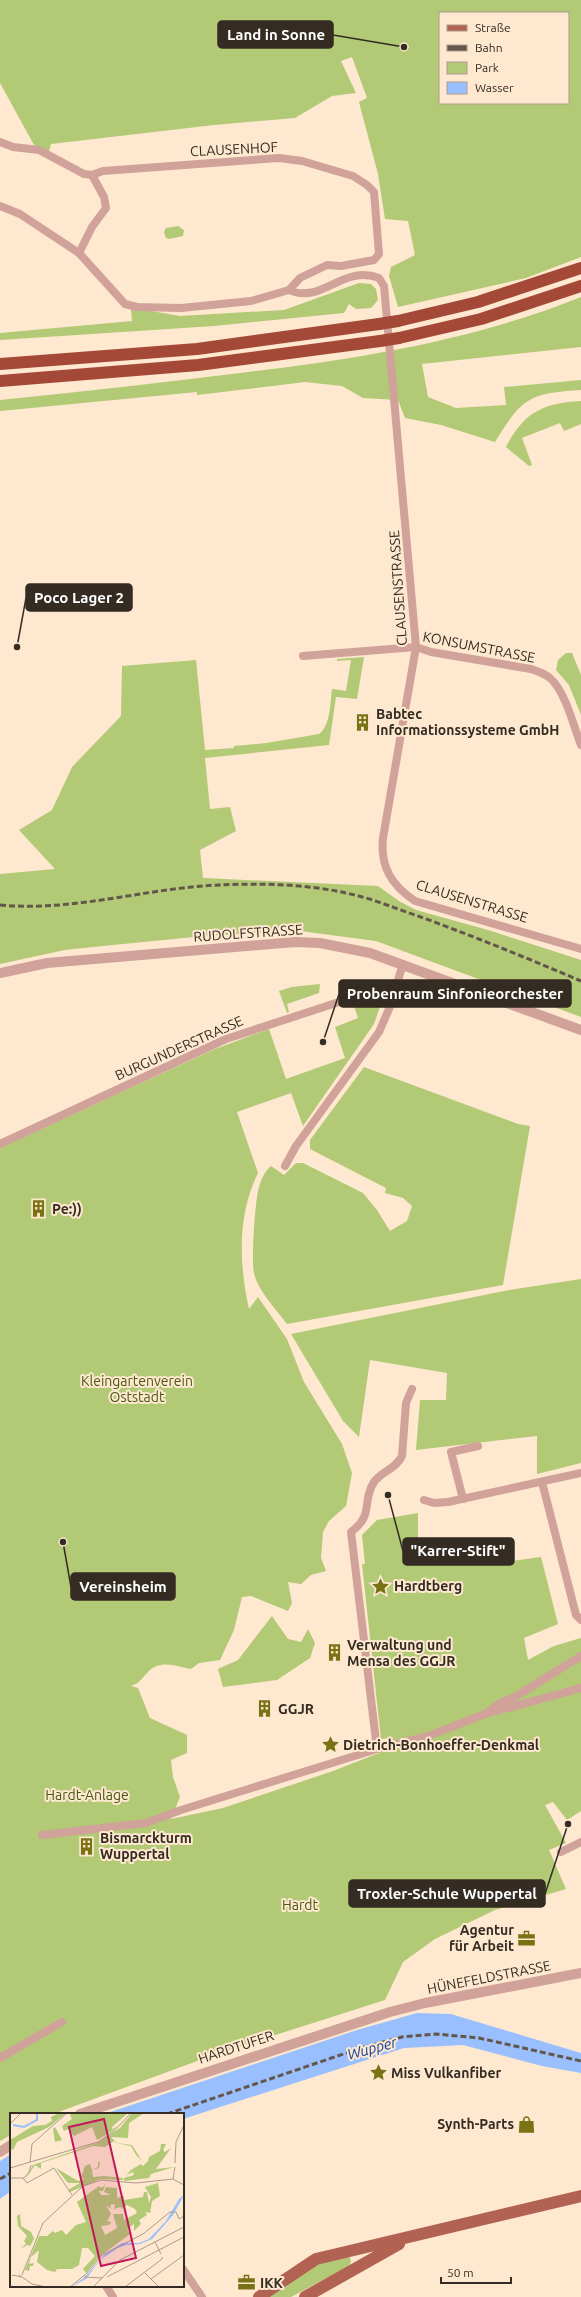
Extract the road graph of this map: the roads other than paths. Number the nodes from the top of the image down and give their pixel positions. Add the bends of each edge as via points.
1 (0, 142) edge
2 (92, 175) junction
3 (0, 206) edge
4 (79, 253) junction
5 (581, 268) edge
6 (581, 286) edge
7 (289, 290) junction
8 (0, 364) edge
9 (0, 381) edge
10 (416, 647) junction
11 (303, 656) dead end
12 (581, 745) edge
13 (581, 949) edge
14 (403, 964) junction
15 (0, 973) edge
16 (397, 983) junction
17 (581, 1030) edge
18 (0, 1144) edge
19 (285, 1166) dead end
20 (412, 1389) dead end
21 (478, 1446) dead end
22 (581, 1473) edge
23 (542, 1482) junction
24 (462, 1499) junction
25 (424, 1500) dead end
26 (581, 1620) edge
27 (581, 1656) edge
28 (581, 1688) edge
29 (485, 1714) junction
30 (377, 1749) junction
31 (42, 1835) dead end
32 (581, 1842) edge
33 (561, 1852) dead end
34 (581, 1974) edge
35 (402, 2009) joint
36 (62, 2022) dead end
37 (0, 2058) edge
38 (83, 2113) edge
39 (10, 2146) edge
40 (0, 2152) edge
41 (581, 2196) edge
42 (409, 2238) junction
43 (344, 2251) junction
44 (353, 2269) junction
45 (184, 2270) edge
46 (107, 2287) edge
47 (113, 2297) edge
48 (202, 2297) edge
49 (259, 2297) edge
50 (304, 2297) edge

1 - 2 street via 13,147 38,150 84,174
2 - 4 street via 104,197 106,208 92,227
2 - 7 street, CLAUSENHOF via 103,171 279,158 322,166 360,180 376,195 378,258 341,266 327,265 300,278
3 - 4 street via 20,214
4 - 7 street, CLAUSENHOF via 125,304 138,307 172,308 240,303
5 - 8 highway, bridge via 478,302 398,321 197,349
6 - 9 highway, bridge via 481,319 399,338 198,366
7 - 10 street, CLAUSENSTRASSE via 309,295 337,282 364,275 379,278 384,286
10 - 11 street, KONSUMSTRASSE
10 - 12 street, KONSUMSTRASSE via 543,673 560,691
10 - 13 street, CLAUSENSTRASSE via 383,838 383,861 392,881 398,889 415,900
14 - 15 street, RUDOLFSTRASSE via 346,947 295,942 48,963
14 - 16 street
14 - 17 street, RUDOLFSTRASSE
16 - 18 street, BURGUNDERSTRASSE via 226,1039
16 - 19 street via 378,1032 296,1146
20 - 30 street via 406,1403 402,1456 398,1464 373,1484 367,1515 361,1525 351,1532
21 - 24 street via 451,1452
22 - 23 street
23 - 24 street
23 - 26 street via 576,1615
24 - 25 street via 434,1503
27 - 29 street
28 - 29 street
29 - 30 street via 428,1736
30 - 31 street via 181,1810 156,1821
32 - 33 street
34 - 35 street, HÜNEFELDSTRASSE via 425,2002
35 - 38 street, HARDTUFER
36 - 37 street
39 - 40 street
41 - 42 main road
42 - 43 main road
42 - 44 main road
43 - 44 main road via 355,2255
43 - 49 main road via 309,2262
44 - 50 main road
45 - 48 street
46 - 47 street

